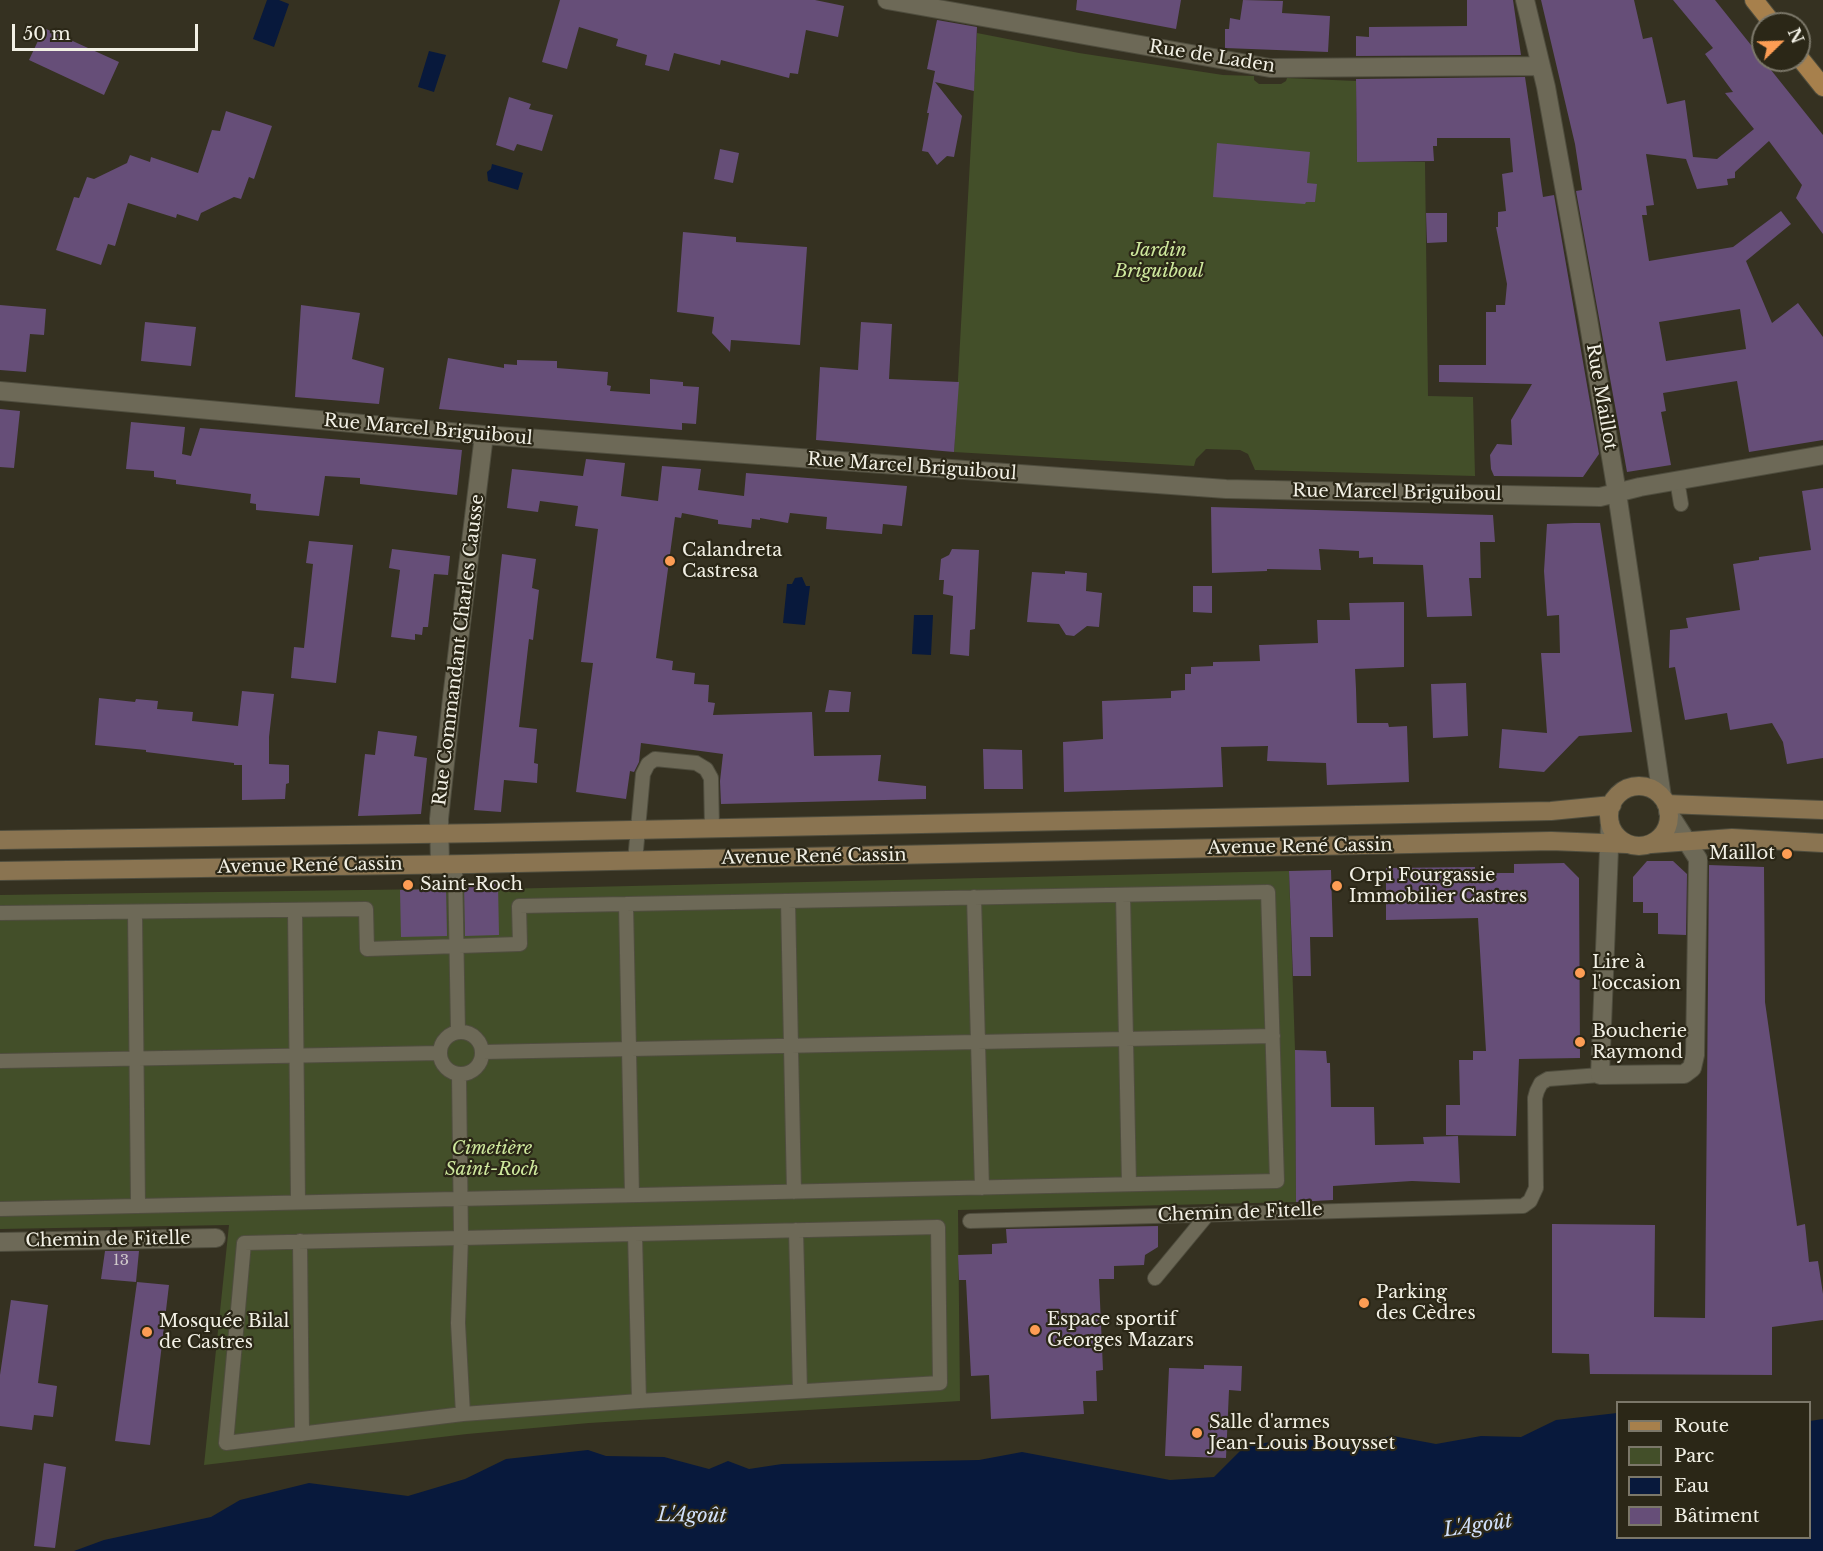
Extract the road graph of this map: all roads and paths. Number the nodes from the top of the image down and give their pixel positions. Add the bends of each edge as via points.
1 (887, 0) edge
2 (1525, 0) edge
3 (1754, 0) edge
4 (1764, 12) edge
5 (1541, 66) junction
6 (1811, 72) edge
7 (1823, 87) edge
8 (0, 391) edge
9 (484, 435) junction
10 (1823, 455) edge
11 (1677, 480) junction
12 (1617, 493) junction
13 (1681, 504) dead end
14 (1612, 804) junction
15 (1666, 805) junction
16 (1823, 810) edge
17 (1610, 824) junction
18 (791, 827) junction
19 (712, 828) junction
20 (637, 830) junction
21 (439, 834) junction
22 (254, 836) junction
23 (1720, 838) junction
24 (4, 840) edge
25 (1686, 841) junction
26 (1609, 843) junction
27 (1823, 843) edge
28 (1627, 844) junction
29 (1651, 844) junction
30 (792, 858) junction
31 (1698, 859) junction
32 (635, 861) junction
33 (448, 864) junction
34 (254, 867) junction
35 (4, 871) edge
36 (1123, 895) junction
37 (974, 897) junction
38 (788, 901) junction
39 (626, 904) junction
40 (295, 910) junction
41 (135, 912) junction
42 (0, 913) edge
43 (458, 946) junction
44 (458, 1032) junction
45 (1272, 1036) junction
46 (1126, 1039) junction
47 (978, 1042) junction
48 (791, 1046) junction
49 (629, 1049) junction
50 (483, 1052) junction
51 (440, 1053) junction
52 (297, 1055) junction
53 (137, 1058) junction
54 (0, 1061) edge
55 (459, 1074) junction
56 (1600, 1075) junction
57 (1129, 1184) junction
58 (982, 1188) junction
59 (794, 1192) junction
60 (632, 1195) junction
61 (460, 1199) junction
62 (298, 1202) junction
63 (138, 1206) junction
64 (0, 1209) edge
65 (1208, 1214) junction
66 (970, 1221) dead end
67 (796, 1230) junction
68 (635, 1234) junction
69 (216, 1238) dead end
70 (461, 1238) junction
71 (300, 1241) junction
72 (0, 1242) edge
73 (1155, 1278) dead end
74 (800, 1391) junction
75 (639, 1401) junction
76 (463, 1414) junction
77 (302, 1434) junction

1 - 5 street, Rue de Laden via 1270,68
2 - 5 street, Rue Maillot
3 - 4 main road
5 - 12 street, Rue Maillot
6 - 7 main road
8 - 9 street, Rue Marcel Briguiboul
9 - 12 street, Rue Marcel Briguiboul via 1226,489 1600,497
9 - 21 street, Rue Commandant Charles Causse
10 - 11 street, Rue Marcel Briguiboul
11 - 12 street, Rue Marcel Briguiboul
11 - 13 lane
12 - 15 street, Rue Maillot
14 - 15 main road via 1617,796 1635,786 1654,790
14 - 17 main road
14 - 18 main road, Avenue René Cassin via 1551,811
15 - 16 main road
15 - 25 street
15 - 29 main road via 1665,831
17 - 26 street
17 - 28 main road
18 - 19 main road, Avenue René Cassin
18 - 30 main road
19 - 20 main road, Avenue René Cassin
19 - 20 lane via 711,778 706,770 696,763 655,759 643,774
20 - 21 main road, Avenue René Cassin
20 - 32 lane
21 - 22 main road, Avenue René Cassin
21 - 33 street, Rue Commandant Charles Causse
22 - 24 main road, Avenue René Cassin
22 - 34 main road
23 - 25 main road
23 - 27 main road
23 - 31 street
24 - 35 main road
25 - 29 main road
25 - 31 street
26 - 28 main road, Avenue René Cassin
26 - 30 main road, Avenue René Cassin
26 - 56 street
28 - 29 main road
30 - 32 main road, Avenue René Cassin
31 - 56 street via 1692,1068 1684,1074
32 - 33 main road, Avenue René Cassin
33 - 34 main road, Avenue René Cassin
33 - 43 lane
34 - 35 main road, Avenue René Cassin
36 - 37 lane
36 - 45 lane via 1268,892
36 - 46 lane
37 - 38 lane
37 - 47 lane
38 - 39 lane
38 - 48 lane
39 - 43 lane via 519,906 520,944
39 - 49 lane
40 - 41 lane
40 - 43 lane via 366,909 367,949
40 - 52 lane
41 - 42 lane
41 - 53 lane
43 - 44 lane
44 - 50 lane via 472,1034
44 - 51 lane via 447,1036
45 - 46 lane
45 - 57 lane via 1277,1181
46 - 47 lane
46 - 57 lane
47 - 48 lane
47 - 58 lane
48 - 49 lane
48 - 59 lane
49 - 50 lane
49 - 60 lane
50 - 55 lane via 473,1071
51 - 52 lane
51 - 55 lane via 447,1069
52 - 53 lane
52 - 62 lane
53 - 54 lane
53 - 63 lane
55 - 61 lane
56 - 65 lane, Chemin de Fitelle via 1556,1077 1541,1083 1535,1098 1536,1188 1523,1206
57 - 58 lane
58 - 59 lane
59 - 60 lane
60 - 61 lane
61 - 62 lane
61 - 70 lane
62 - 63 lane
63 - 64 lane
65 - 66 lane, Chemin de Fitelle
65 - 73 lane
67 - 68 lane
67 - 74 lane
67 - 74 lane via 938,1227 940,1383
68 - 70 lane
68 - 75 lane
69 - 72 street, Chemin de Fitelle
70 - 71 lane
70 - 76 lane via 458,1323
71 - 77 lane
71 - 77 lane via 244,1243 226,1443
74 - 75 lane
75 - 76 lane
76 - 77 lane

